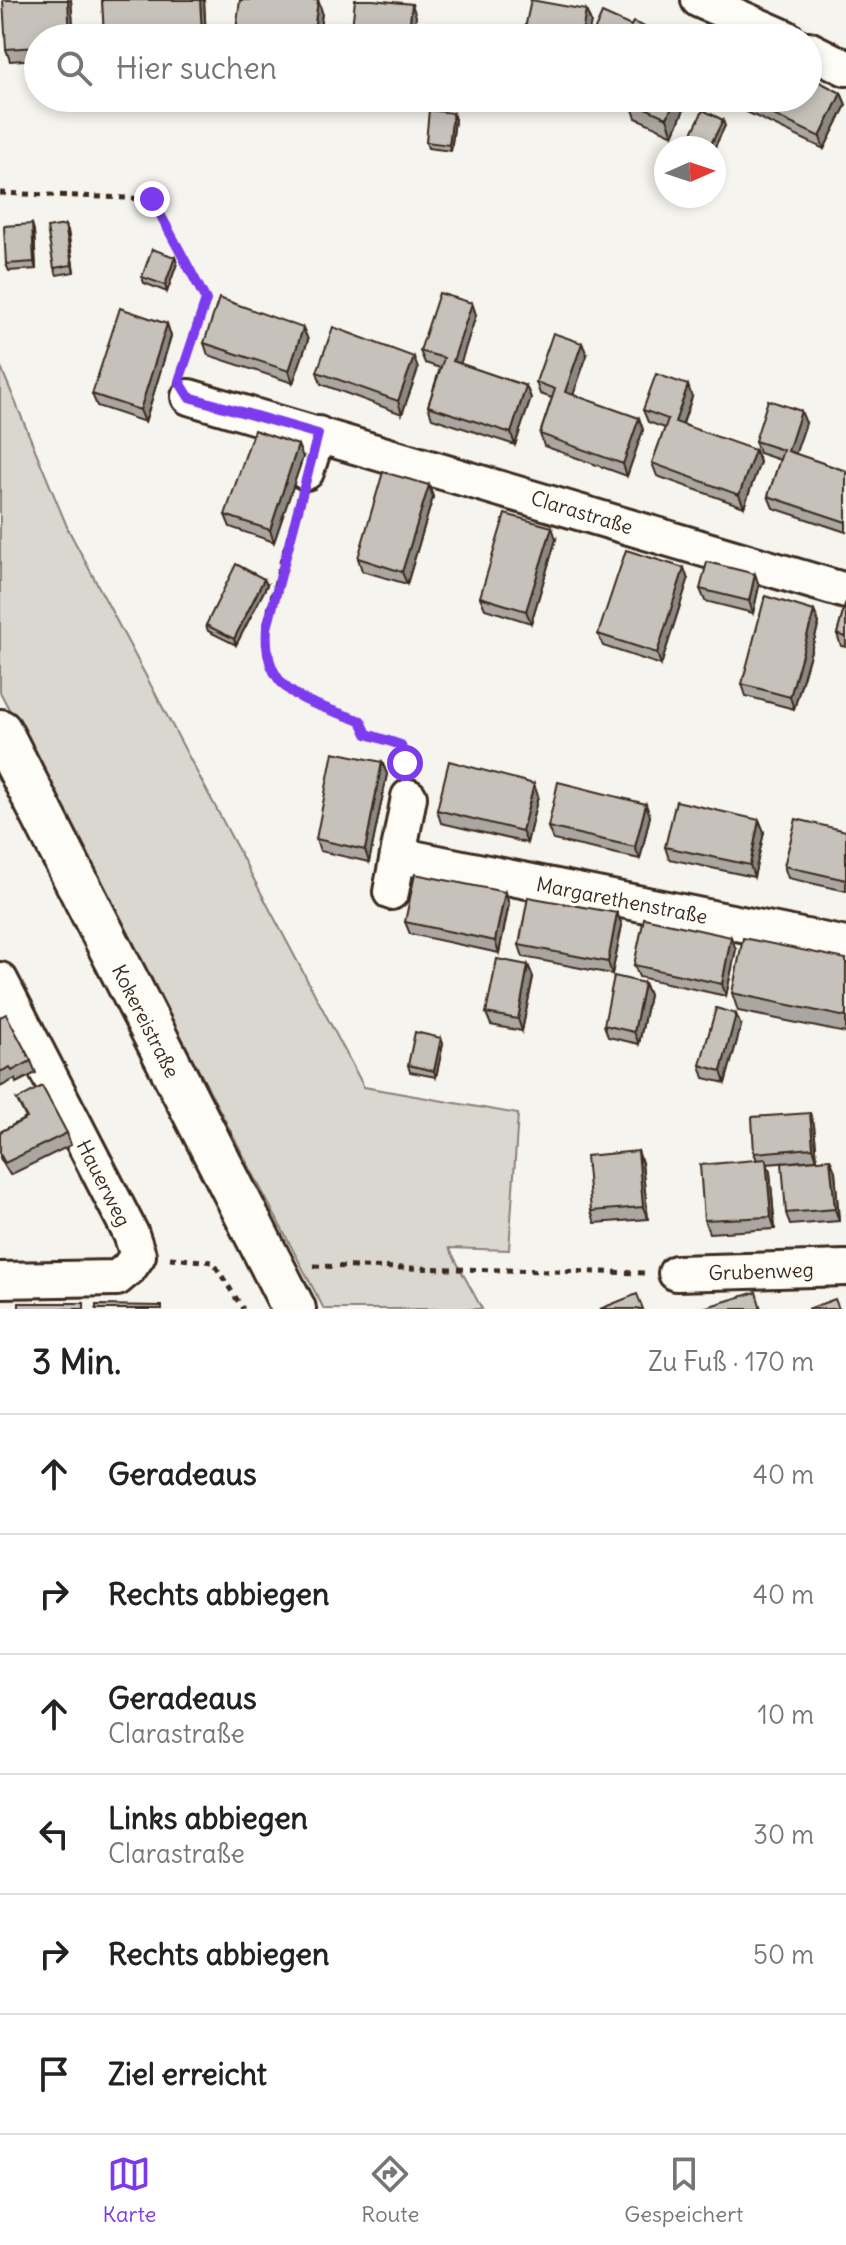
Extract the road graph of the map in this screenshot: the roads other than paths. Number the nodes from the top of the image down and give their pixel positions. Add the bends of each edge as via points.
1 (699, 0) edge
2 (754, 24) edge
3 (822, 56) edge
4 (846, 68) edge
5 (189, 397) road end
6 (318, 434) junction
7 (306, 472) road end
8 (846, 591) edge
9 (0, 731) edge
10 (409, 797) road end
11 (398, 855) junction
12 (391, 892) dead end
13 (846, 945) edge
14 (0, 980) edge
15 (846, 1268) edge
16 (676, 1273) road end
17 (0, 1280) edge
18 (294, 1309) edge

1 - 2 street
3 - 4 street
5 - 6 street, Clarastraße
6 - 7 street
6 - 8 street, Clarastraße
9 - 18 main road, Kokereistraße
10 - 11 street
11 - 12 street
11 - 13 street, Margarethenstraße
14 - 17 street, Hauerweg via 138,1255 117,1278
15 - 16 street, Grubenweg

